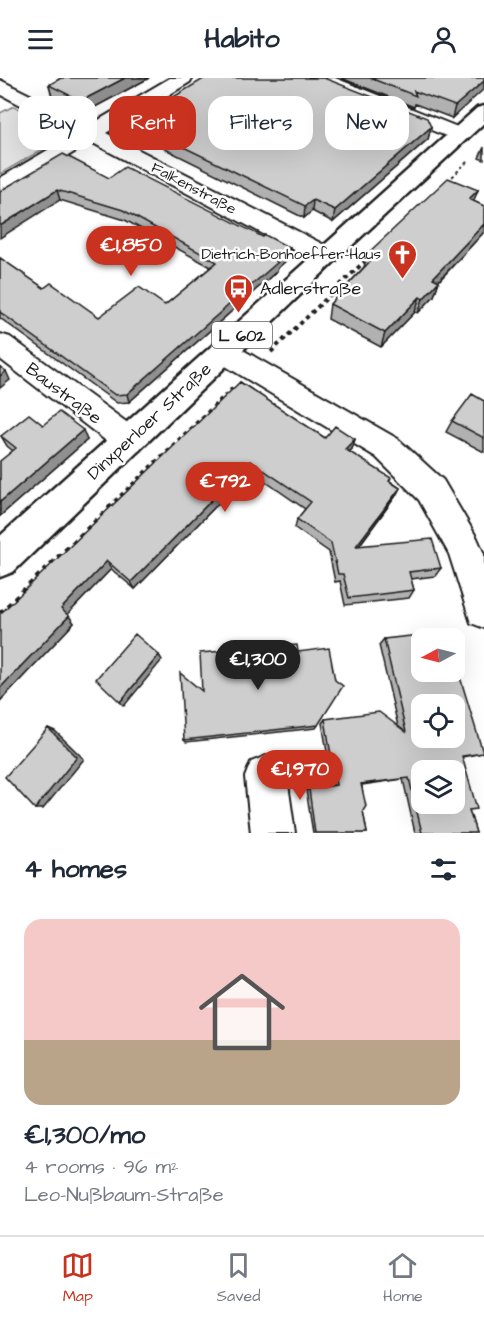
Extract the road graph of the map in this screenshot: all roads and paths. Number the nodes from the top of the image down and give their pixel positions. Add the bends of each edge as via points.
1 (183, 78) edge
2 (318, 78) edge
3 (0, 86) edge
4 (20, 96) edge
5 (484, 112) edge
6 (97, 131) edge
7 (458, 134) junction
8 (97, 135) edge
9 (64, 150) edge
10 (0, 187) edge
11 (325, 256) junction
12 (0, 344) edge
13 (224, 352) junction
14 (129, 441) junction
15 (474, 553) edge
16 (0, 560) edge
17 (484, 610) edge
18 (266, 777) dead end
19 (273, 833) edge

1 - 6 street
2 - 7 street
3 - 4 street, Falkenstraße
5 - 7 main road, Dinxperloer Straße / L 602
7 - 11 main road, Dinxperloer Straße / L 602
8 - 11 street, Falkenstraße
9 - 10 street
11 - 13 main road, Dinxperloer Straße / L 602
12 - 14 street, Baustraße
13 - 14 main road, Dinxperloer Straße / L 602
13 - 15 street via 387,448 431,490
14 - 16 main road, Dinxperloer Straße / L 602
15 - 17 street
18 - 19 street

